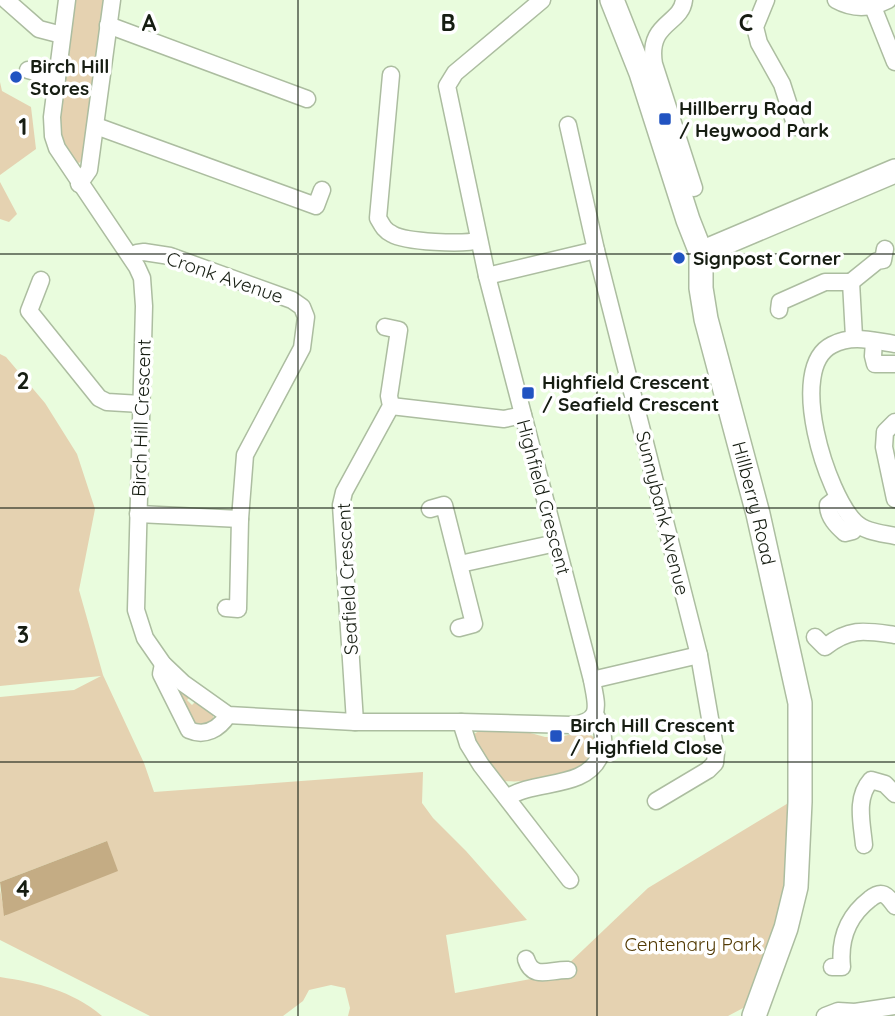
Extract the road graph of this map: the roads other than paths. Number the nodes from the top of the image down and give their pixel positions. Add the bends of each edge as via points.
1 (6, 0) edge
2 (67, 0) edge
3 (112, 0) edge
4 (684, 0) edge
5 (766, 0) edge
6 (836, 0) edge
7 (537, 2) edge
8 (619, 2) edge
9 (881, 3) edge
10 (108, 25) junction
11 (62, 35) junction
12 (895, 62) edge
13 (28, 70) dead end
14 (391, 75) dead end
15 (57, 78) junction
16 (307, 100) dead end
17 (568, 125) dead end
18 (96, 126) junction
19 (796, 127) dead end
20 (895, 171) edge
21 (79, 184) junction
22 (694, 188) dead end
23 (322, 190) dead end
24 (479, 240) junction
25 (596, 250) junction
26 (701, 253) junction
27 (131, 257) junction
28 (885, 258) dead end
29 (487, 275) junction
30 (41, 279) dead end
31 (851, 282) junction
32 (777, 301) dead end
33 (400, 330) dead end
34 (854, 338) junction
35 (874, 341) junction
36 (895, 344) edge
37 (895, 364) edge
38 (141, 404) junction
39 (390, 406) junction
40 (523, 415) junction
41 (895, 422) edge
42 (889, 447) edge
43 (895, 499) edge
44 (444, 505) dead end
45 (138, 514) junction
46 (240, 519) junction
47 (895, 536) edge
48 (556, 543) junction
49 (460, 564) junction
50 (240, 609) dead end
51 (474, 624) dead end
52 (895, 635) edge
53 (823, 649) dead end
54 (699, 654) junction
55 (163, 664) junction
56 (592, 680) junction
57 (595, 714) junction
58 (228, 715) junction
59 (355, 722) junction
60 (461, 722) junction
61 (895, 794) edge
62 (508, 798) junction
63 (656, 801) dead end
64 (864, 845) dead end
65 (570, 880) dead end
66 (892, 897) edge
67 (526, 959) dead end
68 (841, 968) dead end
69 (568, 970) dead end
70 (895, 1006) edge
71 (754, 1016) edge
72 (825, 1016) edge

1 - 11 street via 39,29
2 - 11 street, Birch Hill Crescent
3 - 10 street
4 - 22 street via 681,10 661,29 652,51 696,170
5 - 19 street via 755,27
6 - 9 street via 849,6
7 - 24 street, Highfield Crescent via 455,73 447,86
8 - 26 highway, Hillberry Road
9 - 12 street
10 - 16 street
10 - 18 street
11 - 15 street, Birch Hill Crescent
13 - 15 street
14 - 24 street via 378,218 394,236 456,243
15 - 21 street, Birch Hill Crescent via 53,136
17 - 25 street, Sunnybank Avenue
18 - 21 street via 89,170
18 - 23 street via 314,214
20 - 26 highway
21 - 27 street, Birch Hill Crescent
24 - 29 street, Highfield Crescent
25 - 29 street
25 - 54 street, Sunnybank Avenue
26 - 71 highway, Hillberry Road via 704,311 773,574 801,712 796,887
27 - 38 street, Birch Hill Crescent via 142,278 144,306
27 - 46 street, Cronk Avenue via 144,252 170,256 302,307 306,317 302,348 245,455
28 - 31 street
29 - 40 street, Highfield Crescent
30 - 38 street via 26,317 99,398
31 - 32 street via 825,282
31 - 34 street
33 - 39 street, Seafield Crescent
34 - 35 street
34 - 47 street via 831,345 819,355 813,371 816,430 843,509 858,525
35 - 36 street
35 - 37 street via 875,364
38 - 45 street, Birch Hill Crescent
39 - 40 street via 504,419
39 - 59 street, Seafield Crescent via 341,505
40 - 48 street, Highfield Crescent
41 - 42 street via 885,432
42 - 43 street
44 - 49 street
45 - 46 street
45 - 55 street, Birch Hill Crescent via 136,610 145,638
46 - 50 street, Cronk Avenue
48 - 49 street
48 - 56 street, Highfield Crescent
49 - 51 street
52 - 53 street via 850,632
54 - 56 street
54 - 63 street, Sunnybank Avenue via 715,763
55 - 58 street, Birch Hill Crescent
55 - 58 street, Birch Hill Crescent via 161,674 189,730 203,733 215,729
56 - 57 street, Highfield Crescent
57 - 60 street via 585,723 572,725
57 - 62 street, Highfield Crescent via 603,731 597,762 579,776 519,790
58 - 59 street
59 - 60 street
60 - 62 street via 468,744
61 - 64 street via 871,773 860,804
62 - 65 street
66 - 68 street via 874,895 854,912 842,943
67 - 69 street via 529,968 538,973
70 - 72 street

